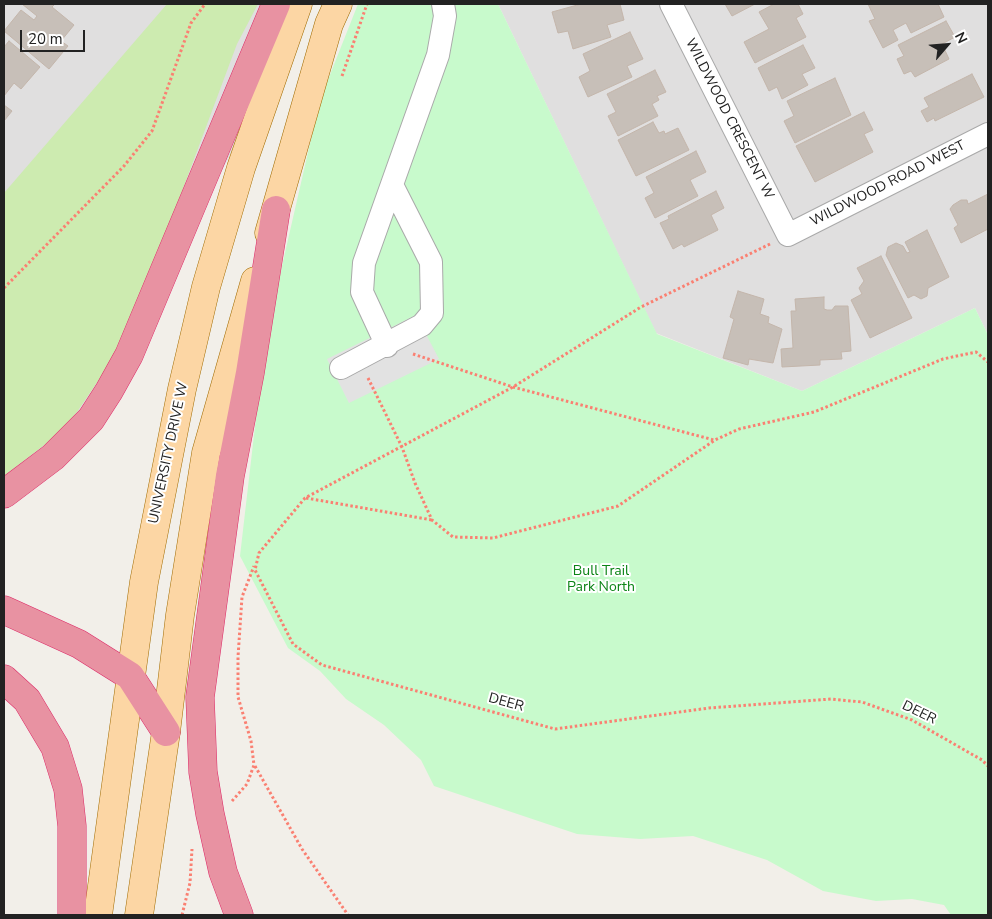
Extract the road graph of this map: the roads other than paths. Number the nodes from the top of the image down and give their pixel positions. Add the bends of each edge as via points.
1 (276, 4) edge
2 (298, 4) edge
3 (338, 4) edge
4 (443, 4) edge
5 (671, 4) edge
6 (988, 134) edge
7 (392, 185) junction
8 (276, 210) junction
9 (788, 234) joint
10 (387, 346) junction
11 (350, 364) road end
12 (4, 494) edge
13 (4, 610) edge
14 (130, 676) junction
15 (4, 679) edge
16 (166, 732) junction
17 (72, 915) edge
18 (98, 915) edge
19 (139, 915) edge
20 (239, 915) edge

1 - 12 highway via 128,355 109,390 91,419 54,457
2 - 14 main road, UNIVERSITY DRIVE W via 241,168 206,288 165,468
3 - 8 main road via 329,24
4 - 7 street via 445,16 438,54
5 - 9 street, WILDWOOD CRESCENT W
6 - 9 street, WILDWOOD ROAD WEST
7 - 10 street via 364,263 362,292
7 - 10 street via 431,262 432,313 422,325
8 - 16 main road via 206,453 180,615
8 - 20 highway via 230,476 200,697 210,814 223,872
10 - 11 street
13 - 14 highway via 79,644
14 - 16 highway
14 - 18 main road, UNIVERSITY DRIVE W
15 - 17 highway via 27,700 55,747 68,789 72,826
16 - 19 main road

